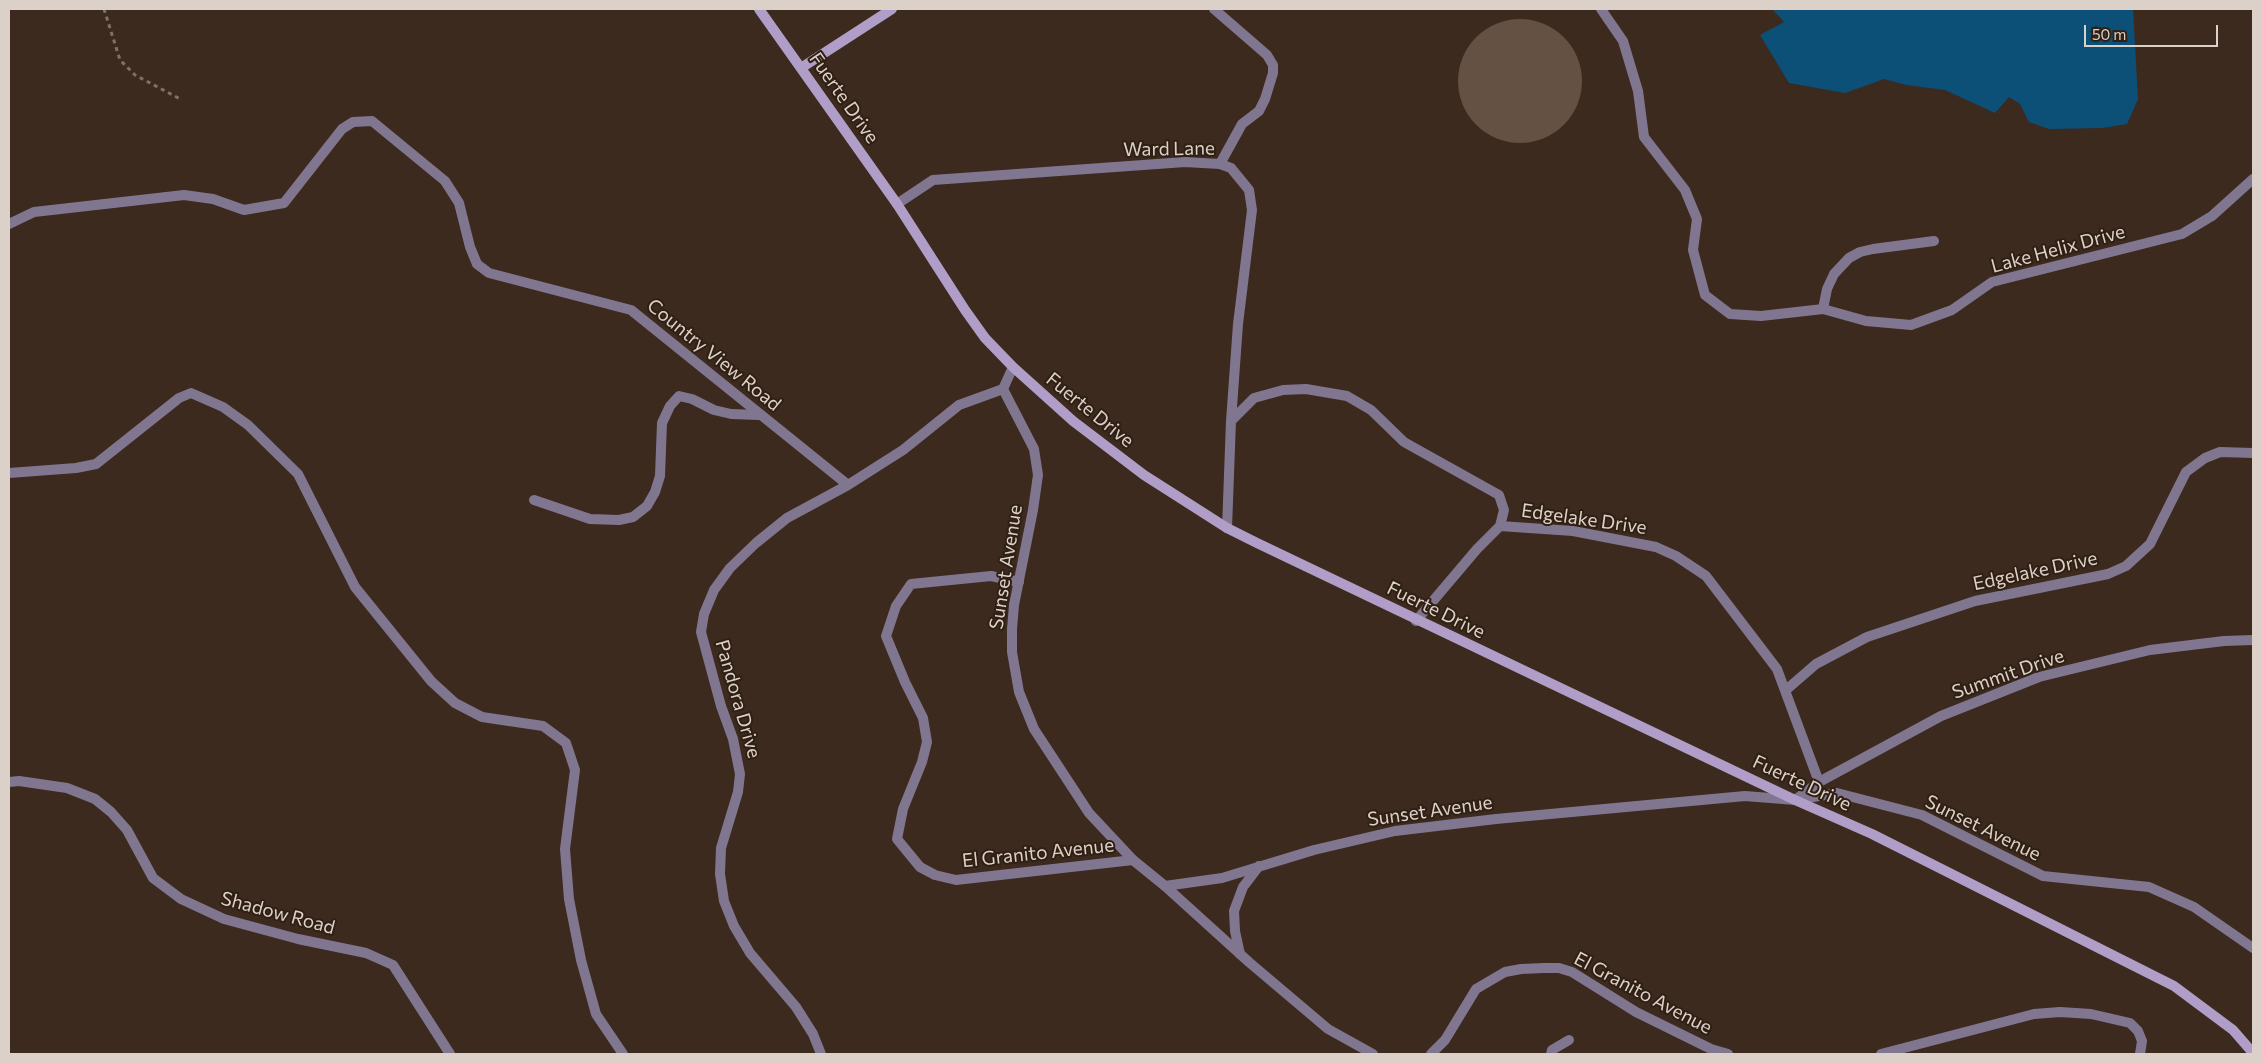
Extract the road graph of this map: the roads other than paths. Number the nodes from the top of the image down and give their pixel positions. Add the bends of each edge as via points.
1 (759, 9) edge
2 (892, 9) edge
3 (1214, 9) edge
4 (1601, 9) edge
5 (801, 68) junction
6 (1220, 164) junction
7 (2253, 179) edge
8 (897, 204) junction
9 (9, 224) edge
10 (1934, 241) dead end
11 (1823, 309) junction
12 (1012, 367) junction
13 (1003, 388) junction
14 (759, 415) junction
15 (1231, 421) junction
16 (2253, 453) edge
17 (9, 472) edge
18 (848, 485) junction
19 (534, 500) dead end
20 (1500, 526) junction
21 (1227, 528) junction
22 (1019, 582) junction
23 (1416, 621) junction
24 (2253, 640) edge
25 (1786, 690) junction
26 (9, 782) edge
27 (1819, 782) junction
28 (1795, 800) junction
29 (1133, 860) junction
30 (1259, 866) junction
31 (1165, 886) junction
32 (2253, 948) edge
33 (1240, 954) junction
34 (1569, 1040) dead end
35 (2253, 1053) edge
36 (450, 1054) edge
37 (623, 1054) edge
38 (821, 1054) edge
39 (1372, 1054) edge
40 (1431, 1054) edge
41 (1551, 1054) edge
42 (1728, 1054) edge
43 (1881, 1054) edge
44 (2140, 1054) edge

1 - 5 main road, Fuerte Drive
2 - 5 main road
3 - 6 street via 1267,55 1273,65 1265,99 1242,124
4 - 11 street, Lake Helix Drive via 1623,41 1638,91 1644,137 1686,190 1696,219 1694,250 1705,296 1730,314 1762,316
5 - 8 main road, Fuerte Drive
6 - 8 street, Ward Lane via 1185,162 933,180
6 - 15 street, Ward Lane via 1231,168 1249,190 1252,210 1238,324
7 - 11 street, Lake Helix Drive via 2212,216 2182,234 1992,282 1952,310 1911,325 1866,321
8 - 12 main road, Fuerte Drive via 965,310
9 - 14 street, Country View Road via 34,212 184,195 213,199 244,210 284,203 342,129 354,122 372,121 445,181 459,202 477,264 489,273 631,310
10 - 11 street via 1873,249 1849,258 1834,274
12 - 13 street
12 - 21 main road, Fuerte Drive via 1104,446
13 - 18 street, Pandora Drive via 959,406 902,450
13 - 22 street, Sunset Avenue via 1034,449 1038,475
14 - 18 street, Country View Road
14 - 19 street via 723,412 679,396 662,423 660,476 655,492 647,506 633,517 590,519
15 - 20 street, Edgelake Drive via 1254,398 1283,390 1306,389 1347,396 1371,410 1404,442 1499,495 1504,510
15 - 21 street, Ward Lane
16 - 25 street, Edgelake Drive via 2220,452 2186,472 2150,544 2126,566 2108,574 1975,601 1866,637 1816,664
17 - 37 street via 96,464 180,398 191,393 223,407 248,425 298,474 355,587 431,681 455,703 482,717 544,726 566,743 575,770 565,849 569,899 596,1014
18 - 38 street, Pandora Drive via 787,518 730,568 714,590 701,632 733,739 740,774 738,792 721,848 724,901 750,954 796,1007
20 - 23 street
20 - 25 street, Edgelake Drive via 1573,531 1656,547 1676,556 1706,576 1777,669
21 - 23 main road, Fuerte Drive
22 - 29 street, Sunset Avenue via 1014,605 1012,652 1026,711 1044,746 1089,813
22 - 29 street, El Granito Avenue via 991,576 911,584 896,606 886,636 923,718 927,742 903,809 897,839 920,867 956,880
23 - 28 main road, Fuerte Drive
24 - 27 street, Summit Drive via 2150,650 2039,677 1941,716
25 - 27 street, Edgelake Drive
26 - 36 street, Shadow Road via 66,788 95,799 127,830 153,878 181,899 224,919 366,953 393,965
27 - 28 street, Summit Drive
28 - 30 street, Sunset Avenue via 1744,796 1395,831
28 - 32 street, Sunset Avenue via 1837,793 1922,815 2042,876 2149,887 2194,907
28 - 35 main road, Fuerte Drive via 1872,834 2174,986 2233,1030
29 - 31 street, Sunset Avenue
30 - 31 street, Sunset Avenue via 1222,878
30 - 33 street via 1243,887 1234,911
31 - 33 street
33 - 39 street via 1328,1029
34 - 41 street via 1552,1050
40 - 42 street, El Granito Avenue via 1445,1040 1476,989 1505,972 1559,968 1572,972 1636,1012 1711,1049
43 - 44 street via 2034,1014 2091,1014 2130,1023 2142,1041

